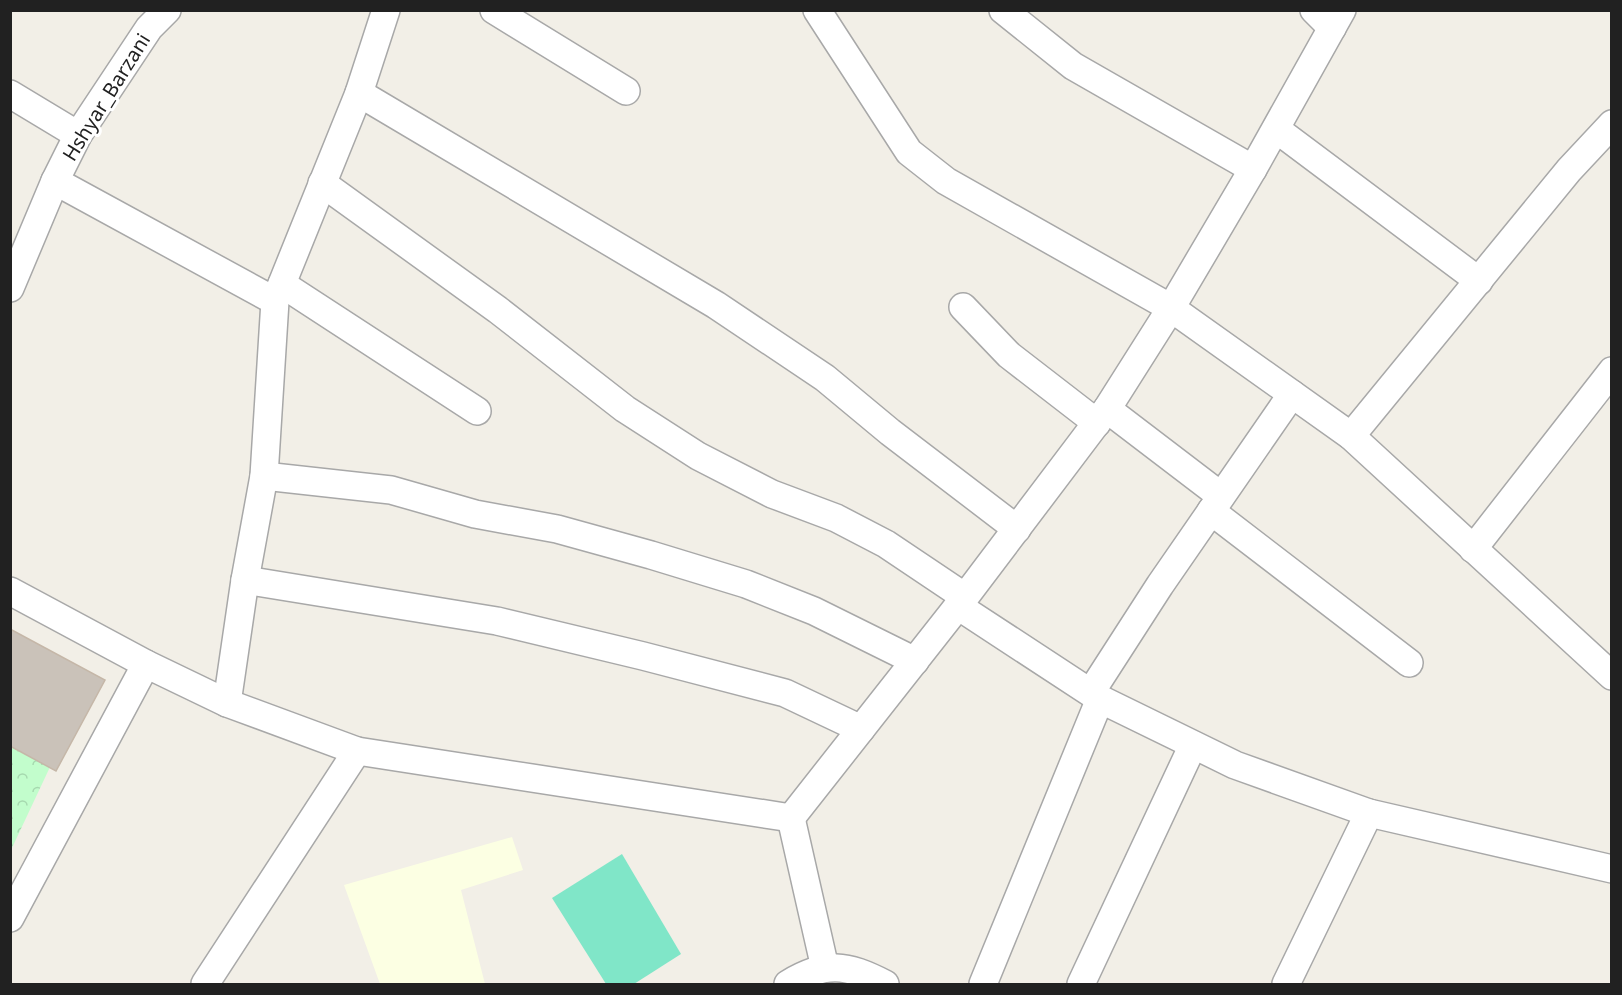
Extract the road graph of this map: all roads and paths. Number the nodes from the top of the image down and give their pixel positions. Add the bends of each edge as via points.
1 (167, 10) edge
2 (386, 10) edge
3 (494, 10) edge
4 (817, 10) edge
5 (1003, 10) edge
6 (1329, 16) edge
7 (626, 91) dead end
8 (359, 93) junction
9 (10, 94) edge
10 (1611, 124) edge
11 (1276, 129) junction
12 (78, 135) junction
13 (1253, 169) junction
14 (55, 181) junction
15 (322, 183) junction
16 (1479, 281) junction
17 (10, 288) edge
18 (278, 292) junction
19 (963, 307) dead end
20 (1171, 308) junction
21 (1611, 371) edge
22 (1292, 394) junction
23 (477, 411) dead end
24 (1102, 416) junction
25 (1351, 436) junction
26 (264, 476) junction
27 (1216, 503) junction
28 (1017, 529) junction
29 (1473, 549) junction
30 (245, 580) junction
31 (10, 591) edge
32 (961, 602) junction
33 (915, 661) junction
34 (1409, 663) dead end
35 (146, 664) junction
36 (1611, 676) edge
37 (1095, 696) junction
38 (227, 703) junction
39 (861, 729) junction
40 (1193, 745) junction
41 (357, 751) junction
42 (1369, 813) junction
43 (791, 818) junction
44 (1611, 869) edge
45 (10, 918) edge
46 (825, 968) junction
47 (205, 984) edge
48 (788, 984) edge
49 (885, 984) edge
50 (983, 984) edge
51 (1081, 984) edge
52 (1286, 984) edge

1 - 12 street, Hshyar_Barzani via 149,28
2 - 8 street
3 - 7 street
4 - 20 street via 909,152 946,181
5 - 13 street via 1073,66
6 - 11 street
8 - 15 street
8 - 28 street via 726,312 825,378
9 - 12 street
10 - 16 street
11 - 13 street
11 - 16 street
12 - 14 street, Hshyar_Barzani
13 - 20 street
14 - 17 street, Hshyar_Barzani
14 - 18 street
15 - 18 street
15 - 32 street via 626,408 698,456 772,494 836,518 886,544
16 - 25 street
18 - 23 street
18 - 26 street
19 - 24 street via 1009,355
20 - 22 street
20 - 24 street
21 - 29 street
22 - 25 street
22 - 27 street
24 - 27 street
24 - 28 street
25 - 29 street
26 - 30 street
26 - 33 street via 392,490 640,552 814,611
27 - 34 street
27 - 37 street via 1160,585
28 - 32 street
29 - 36 street
30 - 38 street
30 - 39 street via 497,621 621,650 785,693
31 - 35 street
32 - 33 street
32 - 37 street
33 - 39 street
35 - 38 street
35 - 45 street
37 - 40 street
37 - 50 street
38 - 41 street
39 - 43 street
40 - 42 street via 1235,765
40 - 51 street
41 - 43 street
41 - 47 street
42 - 44 street
42 - 52 street
43 - 46 street
46 - 48 street via 810,971
46 - 49 street via 852,969

